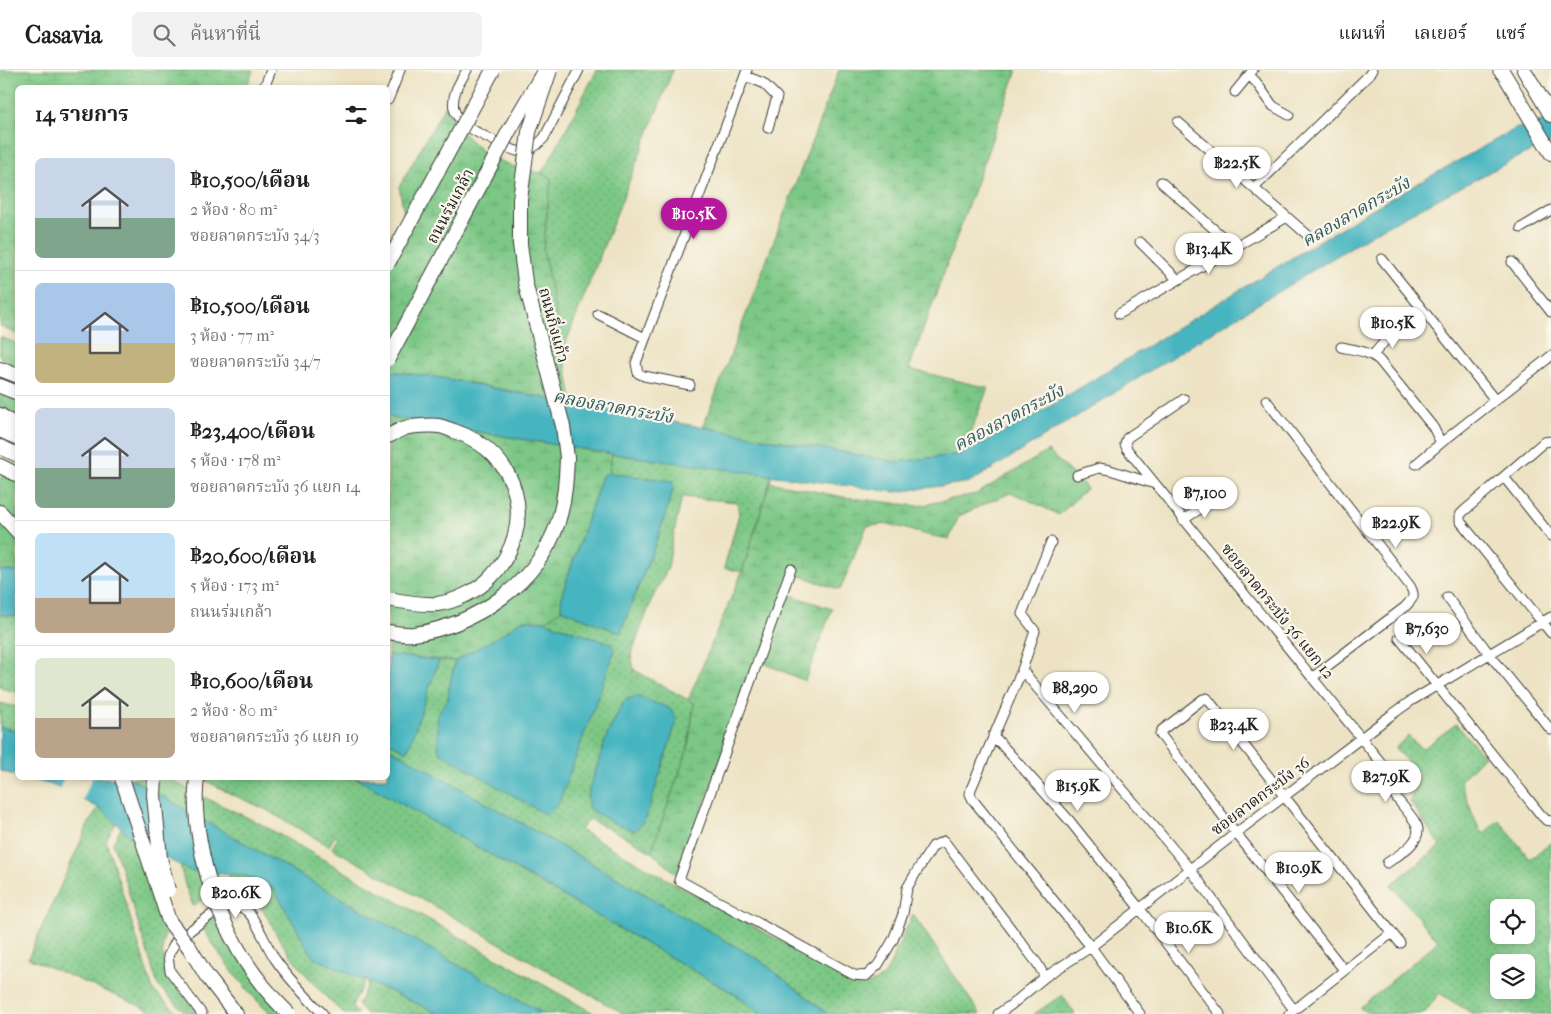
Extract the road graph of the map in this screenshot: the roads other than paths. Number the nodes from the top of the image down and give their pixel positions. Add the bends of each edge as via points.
1 (271, 70) edge
2 (400, 70) edge
3 (467, 70) edge
4 (493, 70) edge
5 (545, 70) edge
6 (550, 70) edge
7 (579, 70) edge
8 (1372, 70) edge
9 (1500, 70) edge
10 (1524, 70) edge
11 (746, 73) edge
12 (1251, 73) edge
13 (265, 85) edge
14 (1235, 92) dead end
15 (390, 95) edge
16 (1289, 115) dead end
17 (1551, 116) edge
18 (1178, 122) dead end
19 (768, 128) dead end
20 (1551, 153) edge
21 (1160, 182) dead end
22 (1254, 188) junction
23 (1551, 210) edge
24 (1287, 217) junction
25 (1521, 228) dead end
26 (1312, 238) dead end
27 (1140, 242) dead end
28 (1234, 247) junction
29 (390, 259) edge
30 (1382, 260) dead end
31 (1512, 262) dead end
32 (1178, 280) junction
33 (1551, 312) edge
34 (598, 314) dead end
35 (1119, 314) dead end
36 (1396, 328) dead end
37 (645, 338) junction
38 (1341, 347) dead end
39 (390, 355) edge
40 (1373, 355) junction
41 (1551, 356) edge
42 (0, 369) edge
43 (15, 375) edge
44 (690, 385) dead end
45 (0, 386) edge
46 (15, 392) edge
47 (1184, 399) dead end
48 (1266, 400) dead end
49 (1496, 400) junction
50 (0, 415) edge
51 (15, 424) edge
52 (0, 430) edge
53 (390, 435) edge
54 (15, 437) edge
55 (1551, 441) edge
56 (1441, 443) junction
57 (0, 447) edge
58 (15, 454) edge
59 (1416, 464) dead end
60 (0, 466) edge
61 (15, 473) edge
62 (1077, 475) dead end
63 (1504, 477) junction
64 (1155, 484) junction
65 (1215, 499) dead end
66 (0, 512) edge
67 (1183, 520) junction
68 (15, 529) edge
69 (1551, 536) edge
70 (1051, 542) dead end
71 (791, 569) dead end
72 (1447, 597) dead end
73 (390, 599) edge
74 (1547, 620) edge
75 (390, 632) edge
76 (1551, 632) edge
77 (1399, 638) dead end
78 (1490, 655) junction
79 (1022, 670) junction
80 (1313, 677) junction
81 (1438, 686) junction
82 (1551, 730) edge
83 (993, 735) junction
84 (1361, 739) junction
85 (123, 780) edge
86 (155, 780) edge
87 (197, 780) edge
88 (1285, 796) junction
89 (1551, 821) edge
90 (1236, 833) junction
91 (1387, 863) dead end
92 (1190, 869) junction
93 (1140, 909) junction
94 (1392, 933) junction
95 (1400, 943) dead end
96 (189, 947) junction
97 (1091, 947) junction
98 (1344, 970) junction
99 (1045, 977) junction
100 (1292, 1012) edge
101 (202, 1014) edge
102 (236, 1014) edge
103 (289, 1014) edge
104 (323, 1014) edge
105 (998, 1014) edge
106 (1140, 1014) edge
107 (1220, 1014) edge

1 - 13 street
2 - 15 street
3 - 7 street via 457,87 454,111 469,128 517,151 528,151 544,138
4 - 29 main road, ถนนร่มเกล้า, bridge
5 - 39 main road, ถนนร่มเกล้า, bridge
6 - 75 main road, ถนนกิ่งแก้ว, bridge via 530,132 522,176 520,244 525,282 563,426 566,490 558,523 528,572 502,598 447,626 412,634
8 - 22 street
9 - 20 main road
10 - 17 main road
11 - 19 street via 777,97
11 - 37 street
12 - 14 street
12 - 16 street via 1273,106
18 - 22 street
21 - 28 street
22 - 24 street
23 - 25 street
24 - 26 street
24 - 28 street
27 - 32 street
28 - 32 street
30 - 49 street
31 - 33 street
32 - 35 street
34 - 37 street
36 - 40 street
37 - 44 street via 636,363 638,373
38 - 40 street
40 - 56 street via 1433,426
41 - 49 street
42 - 43 main road
45 - 46 main road
47 - 64 street, ซอยลาดกระบัง 36 แยก 12 via 1127,438 1127,449
48 - 80 street via 1414,593 1406,607
49 - 56 street
50 - 51 main road
52 - 54 main road
53 - 73 main road via 406,428 438,426 468,436 493,454 509,474 517,500 518,523 501,567 484,585 462,597 438,604
55 - 63 street via 1544,442
56 - 59 street
57 - 58 main road
60 - 61 main road
62 - 64 street via 1099,468
63 - 69 street
63 - 74 street via 1464,511 1460,521
64 - 67 street, ซอยลาดกระบัง 36 แยก 12
65 - 67 street
66 - 68 main road
67 - 80 street, ซอยลาดกระบัง 36 แยก 12
70 - 79 street via 1022,614 1035,631
71 - 99 street via 679,880 854,975 866,976 878,965 893,940 903,914 907,888 917,870 933,846 944,841
72 - 78 street
74 - 76 street
74 - 78 street, ซอยลาดกระบัง 36
77 - 81 street
78 - 81 street, ซอยลาดกระบัง 36
78 - 82 street
79 - 83 street
79 - 92 street
80 - 84 street, ซอยลาดกระบัง 36 แยก 12
81 - 84 street, ซอยลาดกระบัง 36 via 1411,701
81 - 89 street via 1540,816
83 - 93 street via 1069,820
83 - 97 street via 970,794
84 - 88 street, ซอยลาดกระบัง 36
84 - 91 street, ซอยลาดกระบัง 36 แยก 12 via 1391,775 1393,792 1418,827 1417,836 1410,846
85 - 96 main road, bridge via 169,921
86 - 96 main road, bridge via 160,858
87 - 103 main road, bridge via 196,819 214,898 248,965
88 - 90 street, ซอยลาดกระบัง 36
88 - 90 street via 1207,698 1183,714 1160,734
88 - 94 street
90 - 92 street, ซอยลาดกระบัง 36
90 - 98 street
92 - 93 street, ซอยลาดกระบัง 36
92 - 100 street
93 - 97 street, ซอยลาดกระบัง 36
93 - 107 street
94 - 95 street
94 - 98 street
96 - 102 main road
97 - 99 street, ซอยลาดกระบัง 36
97 - 106 street
98 - 100 street
99 - 105 street, ซอยลาดกระบัง 36
101 - 104 street via 170,970 168,956 176,941 229,904 240,907 251,916 284,971

